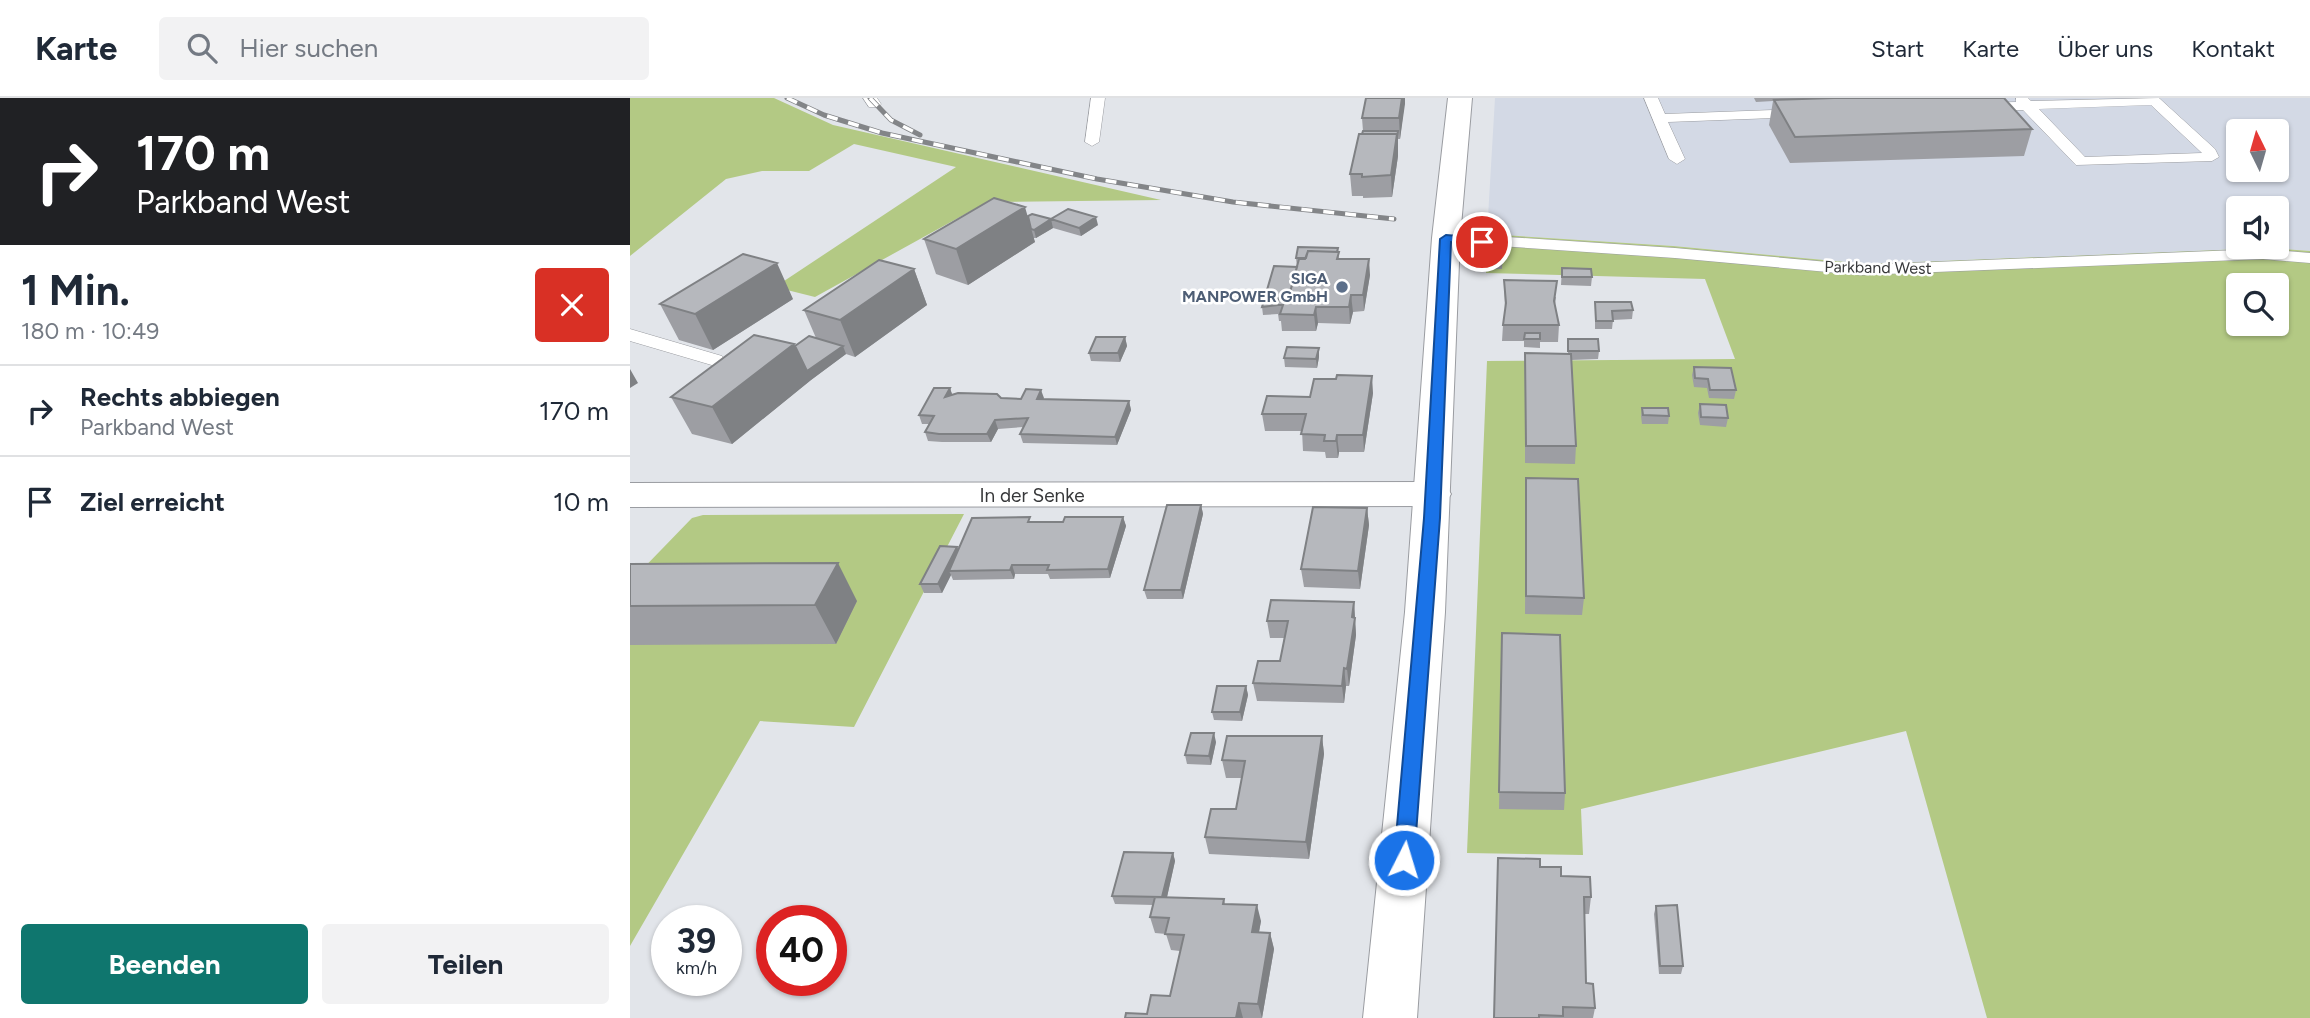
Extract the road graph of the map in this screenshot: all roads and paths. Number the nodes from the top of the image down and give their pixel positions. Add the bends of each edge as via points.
1 (1098, 98) edge
2 (1460, 98) edge
3 (1651, 98) edge
4 (2152, 100) edge
5 (2024, 102) edge
6 (1959, 108) edge
7 (1810, 113) edge
8 (1660, 118) junction
9 (1092, 142) dead end
10 (1677, 159) dead end
11 (1446, 239) junction
12 (2310, 258) edge
13 (630, 335) edge
14 (715, 360) edge
15 (1433, 494) junction
16 (636, 502) edge
17 (1390, 1018) edge

1 - 9 lane
2 - 11 street
3 - 8 lane
4 - 5 lane
4 - 5 lane via 2212,157 2081,162
5 - 6 lane
7 - 8 lane
8 - 10 lane
11 - 12 lane, Parkband West via 1861,270 2263,254
11 - 15 street
13 - 14 lane
15 - 16 street, In der Senke
15 - 17 street

